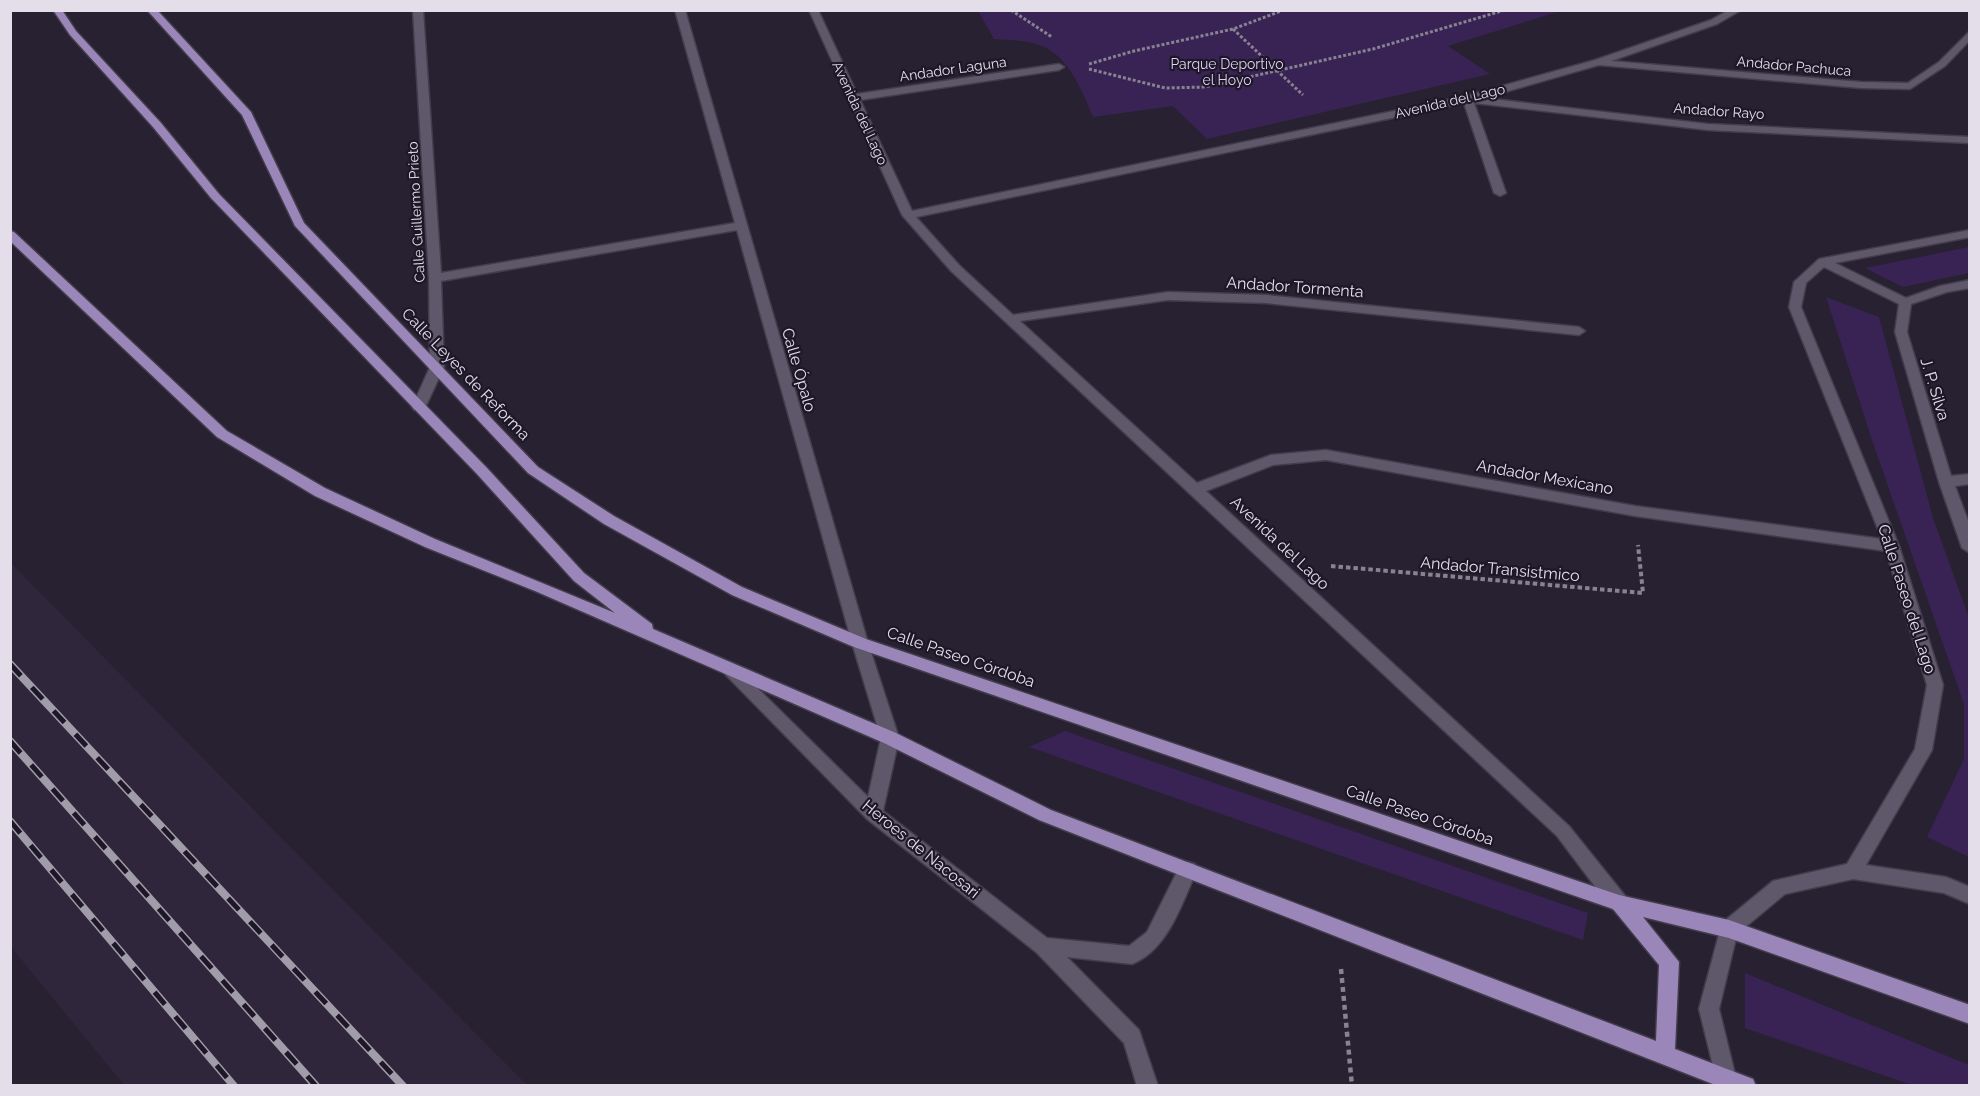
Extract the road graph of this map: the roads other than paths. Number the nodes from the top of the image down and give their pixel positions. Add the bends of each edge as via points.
1 (57, 10) edge
2 (151, 10) edge
3 (418, 10) edge
4 (680, 10) edge
5 (813, 10) edge
6 (1737, 10) edge
7 (1970, 34) edge
8 (1598, 62) junction
9 (1059, 67) dead end
10 (852, 98) junction
11 (1468, 99) junction
12 (1970, 140) edge
13 (1500, 193) dead end
14 (908, 215) junction
15 (740, 226) junction
16 (1970, 233) edge
17 (10, 234) edge
18 (1823, 262) junction
19 (435, 278) junction
20 (1970, 284) edge
21 (1905, 302) junction
22 (1010, 319) junction
23 (1579, 331) dead end
24 (437, 367) junction
25 (419, 407) junction
26 (1970, 479) edge
27 (1946, 482) junction
28 (1196, 489) junction
29 (1892, 546) junction
30 (1970, 548) edge
31 (860, 643) junction
32 (667, 644) junction
33 (728, 669) junction
34 (890, 738) junction
35 (873, 814) junction
36 (1188, 870) junction
37 (1853, 871) junction
38 (1970, 896) edge
39 (1619, 903) junction
40 (1730, 929) junction
41 (1043, 946) junction
42 (1970, 1016) edge
43 (1665, 1056) junction
44 (1726, 1082) edge
45 (1148, 1086) edge
46 (1746, 1086) edge

1 - 25 main road via 215,196
2 - 24 main road, Calle Leyes de Reforma via 246,114 299,224
3 - 19 street, Calle Guillermo Prieto
4 - 15 street, Calle Ópalo
5 - 10 street, Avenida del Lago
6 - 8 street, Avenida del Lago via 1714,22
7 - 8 street, Andador Pachuca via 1942,64 1910,86
8 - 11 street, Avenida del Lago
9 - 10 street, Andador Laguna
10 - 14 street, Avenida del Lago
11 - 12 street, Andador Rayo via 1708,127
11 - 13 street
11 - 14 street, Avenida del Lago
14 - 22 street, Avenida del Lago via 955,268
15 - 19 street
15 - 31 street, Calle Ópalo
16 - 18 street, Calle Paseo del Lago
17 - 32 main road via 222,434 320,492
18 - 21 street
18 - 29 street, Calle Paseo del Lago via 1800,282 1795,307
19 - 24 street, Calle Guillermo Prieto
20 - 21 street
21 - 27 street, J. P. Silva via 1901,332
22 - 23 street, Andador Tormenta via 1168,296 1244,298
22 - 28 street, Avenida del Lago
24 - 25 street, Calle Guillermo Prieto
24 - 31 main road, Calle Leyes de Reforma via 533,470 609,520 737,591
25 - 32 main road via 579,577
26 - 27 street
27 - 30 street, J. P. Silva
28 - 29 street, Andador Mexicano via 1271,460 1326,455 1635,512
28 - 39 street, Avenida del Lago via 1563,831
29 - 37 street, Calle Paseo del Lago via 1935,685 1923,750
31 - 34 street, Calle Ópalo
31 - 39 main road, Calle Paseo Córdoba
32 - 33 main road
33 - 34 main road
33 - 35 street, Heroes de Nacosari
34 - 35 street
34 - 36 main road via 1045,815
35 - 41 street, Heroes de Nacosari
36 - 41 street via 1154,938 1132,955
36 - 43 main road
37 - 38 street via 1946,885
37 - 40 street via 1780,887
39 - 40 main road, Calle Paseo Córdoba
39 - 43 main road via 1669,962
40 - 42 main road, Calle Paseo Córdoba
40 - 44 street via 1709,1009
41 - 45 street, Heroes de Nacosari via 1132,1037
43 - 44 main road
44 - 46 main road

